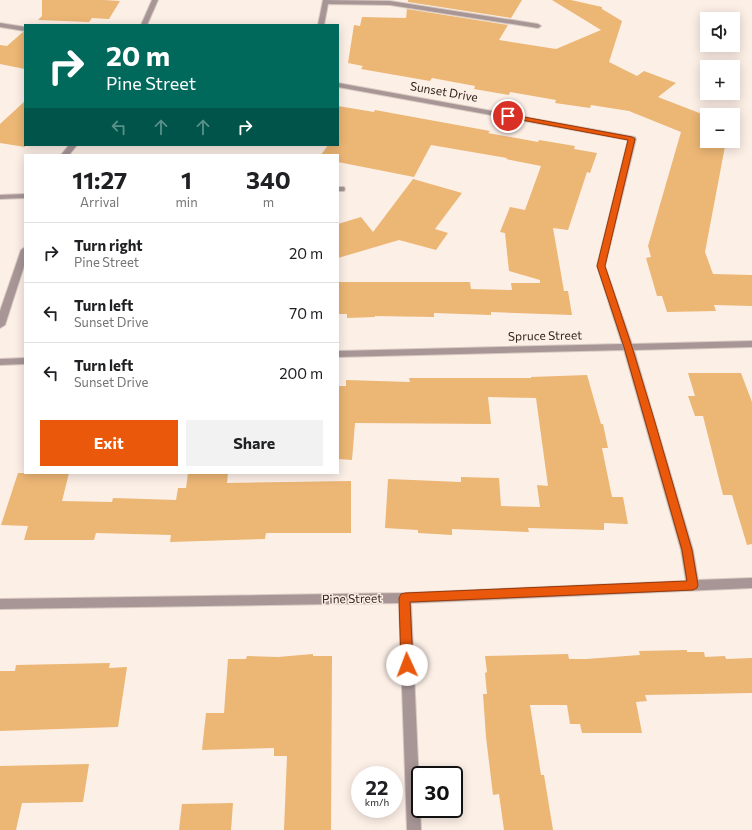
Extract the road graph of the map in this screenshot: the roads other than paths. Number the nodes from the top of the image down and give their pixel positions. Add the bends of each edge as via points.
1 (154, 0) edge
2 (326, 1) edge
3 (144, 24) edge
4 (321, 24) edge
5 (0, 25) edge
6 (538, 26) dead end
7 (24, 29) edge
8 (339, 85) edge
9 (72, 146) edge
10 (66, 154) edge
11 (24, 196) edge
12 (0, 197) edge
13 (24, 253) edge
14 (0, 325) edge
15 (752, 344) edge
16 (628, 347) junction
17 (339, 354) edge
18 (24, 361) edge
19 (0, 362) edge
20 (752, 583) edge
21 (693, 585) junction
22 (405, 598) junction
23 (0, 604) edge
24 (414, 830) edge

1 - 3 street
2 - 4 street
2 - 6 street via 390,3
5 - 7 street
8 - 16 street, Sunset Drive via 632,139 601,266
9 - 10 street
11 - 12 street
13 - 14 street
15 - 16 street, Spruce Street
16 - 17 street, Spruce Street
16 - 21 street, Sunset Drive via 687,550
18 - 19 street
20 - 21 street, Pine Street
21 - 22 street, Pine Street
22 - 23 street, Pine Street
22 - 24 street

